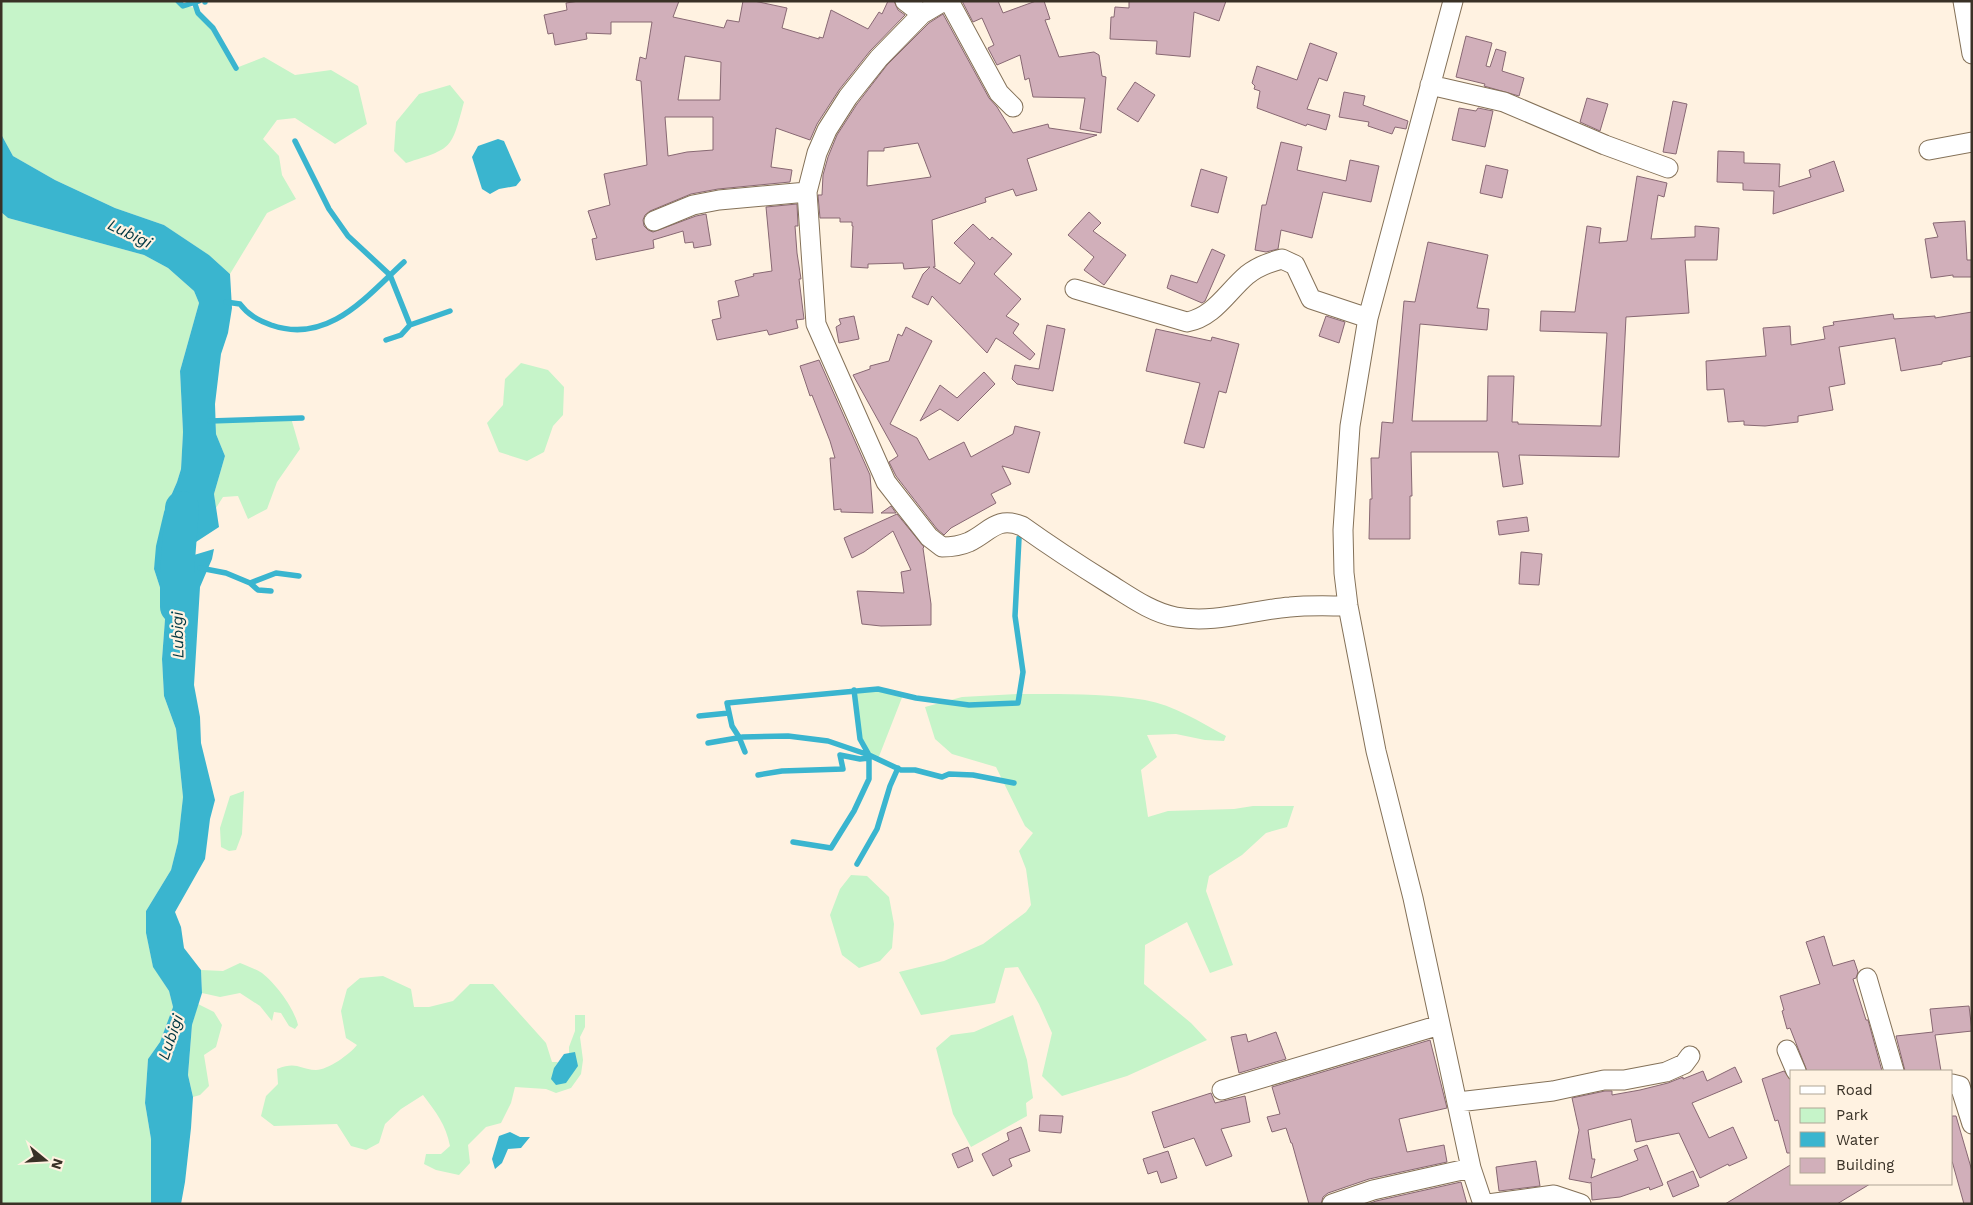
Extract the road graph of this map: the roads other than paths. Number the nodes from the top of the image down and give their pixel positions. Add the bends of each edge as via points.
1 (905, 1) edge
2 (944, 1) edge
3 (949, 1) edge
4 (1453, 1) edge
5 (1963, 1) edge
6 (922, 14) junction
7 (1972, 54) edge
8 (1430, 85) junction
9 (1013, 107) dead end
10 (1972, 142) edge
11 (1929, 150) dead end
12 (1668, 168) dead end
13 (807, 192) junction
14 (654, 221) dead end
15 (1075, 289) dead end
16 (1368, 318) junction
17 (1348, 606) junction
18 (1867, 978) dead end
19 (1440, 1025) junction
20 (1788, 1050) dead end
21 (1690, 1056) dead end
22 (1796, 1070) edge
23 (1894, 1070) edge
24 (1953, 1084) edge
25 (1222, 1090) dead end
26 (1458, 1102) junction
27 (1972, 1124) edge
28 (1471, 1168) junction
29 (1332, 1204) edge
30 (1483, 1204) edge
31 (1488, 1204) edge
32 (1581, 1204) edge

1 - 6 street
2 - 6 street
3 - 9 street via 999,93
4 - 8 street
5 - 7 street
6 - 13 street via 879,58 834,117 817,153
8 - 12 street via 1504,102
8 - 16 street
10 - 11 street
13 - 14 street via 692,205
13 - 17 street via 816,324 886,482 929,537 942,547 969,542 992,527 1012,522 1126,595 1175,617 1223,618 1290,607
15 - 16 street via 1187,322 1203,318 1247,275 1282,259 1295,265 1311,299
16 - 17 street via 1348,445 1343,530
17 - 19 street via 1376,751 1413,898
18 - 23 street
19 - 25 street
19 - 26 street
20 - 22 street
21 - 26 street via 1684,1064 1666,1072 1553,1091
24 - 27 street via 1960,1086
26 - 28 street
28 - 29 street via 1373,1190
28 - 30 street
31 - 32 street via 1554,1195

